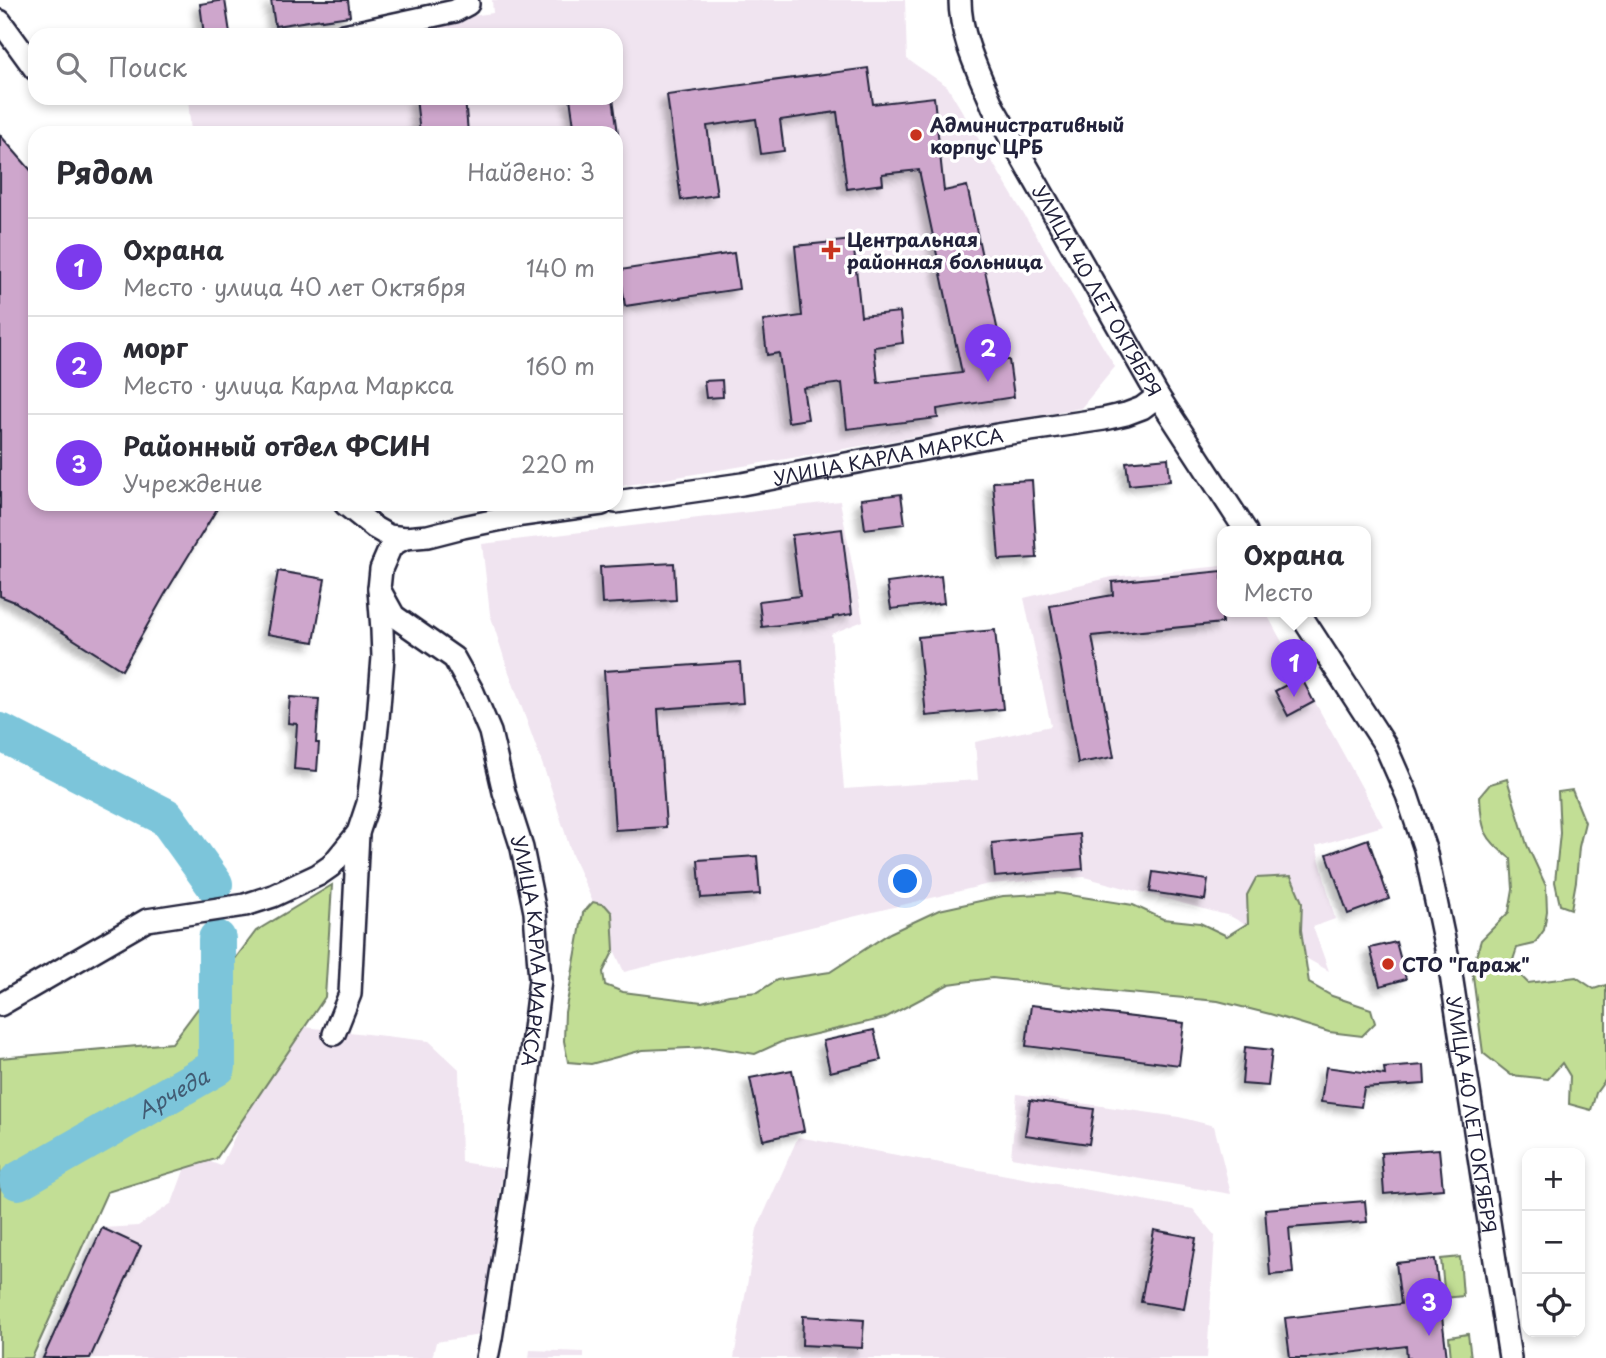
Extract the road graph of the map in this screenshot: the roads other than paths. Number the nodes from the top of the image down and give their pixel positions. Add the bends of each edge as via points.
1 (467, 0) edge
2 (960, 0) edge
3 (0, 21) edge
4 (376, 28) edge
5 (28, 59) edge
6 (1158, 396) junction
7 (623, 501) edge
8 (354, 511) edge
9 (551, 511) edge
10 (1243, 526) edge
11 (405, 538) junction
12 (379, 589) junction
13 (1302, 617) edge
14 (358, 833) junction
15 (0, 1005) edge
16 (334, 1034) dead end
17 (486, 1358) edge
18 (1510, 1358) edge

1 - 4 street via 455,11
2 - 6 street, УЛИЦА 40 ЛЕТ ОКТЯБРЯ via 960,17 972,57 993,107
3 - 5 street
6 - 7 street, УЛИЦА КАРЛА МАРКСА via 1142,408 1104,419
6 - 10 street, УЛИЦА 40 ЛЕТ ОКТЯБРЯ
8 - 11 street via 389,536
9 - 11 street
11 - 12 street via 391,546
12 - 14 street via 383,657 378,719 368,803
12 - 17 street, УЛИЦА КАРЛА МАРКСА via 394,616 454,658 473,692 490,732 523,848 535,912 540,980 514,1192
13 - 18 street, УЛИЦА 40 ЛЕТ ОКТЯБРЯ via 1385,745 1425,849 1450,968
14 - 15 street via 318,875 245,905 147,920
14 - 16 street via 350,993

